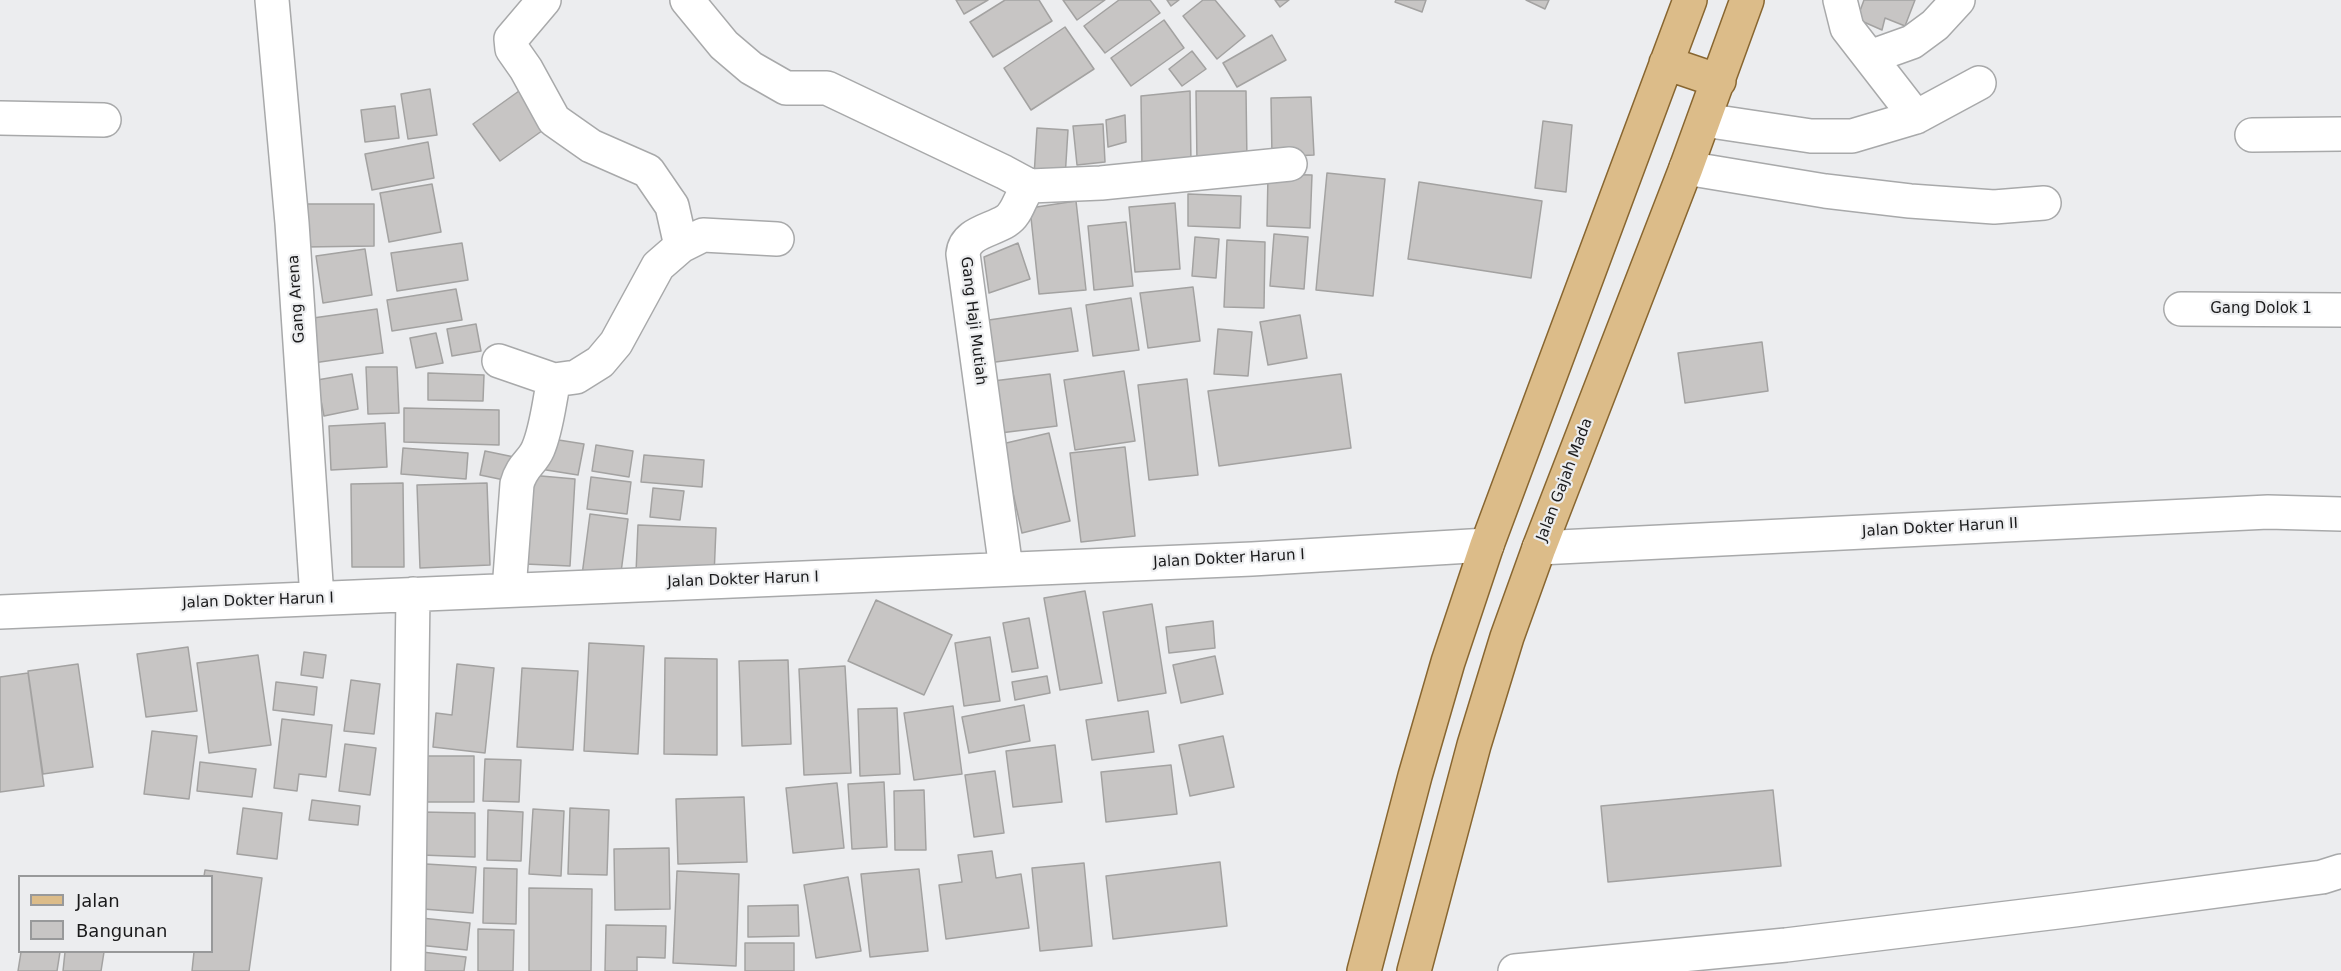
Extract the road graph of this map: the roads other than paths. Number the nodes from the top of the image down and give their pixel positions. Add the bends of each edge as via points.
1 (272, 0) edge
2 (544, 0) edge
3 (687, 0) edge
4 (1689, 0) edge
5 (1747, 0) edge
6 (1840, 0) edge
7 (1958, 0) edge
8 (1870, 57) junction
9 (1666, 63) junction
10 (1719, 81) junction
11 (1979, 83) dead end
12 (1916, 117) junction
13 (0, 118) edge
14 (104, 120) dead end
15 (1704, 120) junction
16 (2341, 134) edge
17 (2252, 135) dead end
18 (1290, 164) dead end
19 (1686, 168) junction
20 (1030, 186) junction
21 (2044, 203) dead end
22 (777, 239) dead end
23 (681, 246) junction
24 (2181, 309) dead end
25 (2341, 310) edge
26 (500, 361) dead end
27 (554, 380) junction
28 (2341, 514) edge
29 (1487, 545) junction
30 (1539, 548) junction
31 (1006, 569) junction
32 (509, 590) junction
33 (413, 594) junction
34 (317, 598) junction
35 (0, 612) edge
36 (2341, 871) edge
37 (408, 971) edge
38 (1364, 971) edge
39 (1414, 971) edge
40 (1515, 971) edge

1 - 34 street, Gang Arena
2 - 23 street via 511,39 512,49 554,120 591,146 648,171 672,206
3 - 20 street via 724,45 751,68 786,88 827,88
4 - 9 main road
5 - 10 main road, Jalan Gajah Mada
6 - 8 street via 1846,28
7 - 8 street via 1912,42
8 - 12 street
9 - 10 main road
9 - 29 main road
10 - 15 main road, Jalan Gajah Mada
11 - 12 street
12 - 15 street via 1852,136 1811,136
13 - 14 street
15 - 19 main road, Jalan Gajah Mada
16 - 17 street
18 - 20 street
19 - 21 street via 1910,201 1994,207
19 - 30 main road, Jalan Gajah Mada
20 - 31 street, Gang Haji Mutiah via 1008,220 970,238 963,255
22 - 23 street via 703,235
23 - 27 street via 658,266 616,343 600,362 576,377
24 - 25 street, Gang Dolok 1
26 - 27 street
27 - 32 street via 540,442 517,484
28 - 30 street, Jalan Dokter Harun II via 2256,513
29 - 31 street, Jalan Dokter Harun I
29 - 38 main road via 1415,776
30 - 39 main road, Jalan Gajah Mada via 1474,745
31 - 32 street, Jalan Dokter Harun I
32 - 33 street, Jalan Dokter Harun I
33 - 34 street, Jalan Dokter Harun I
33 - 37 street
34 - 35 street, Jalan Dokter Harun I
36 - 40 street via 2322,877 2051,913 1786,945

